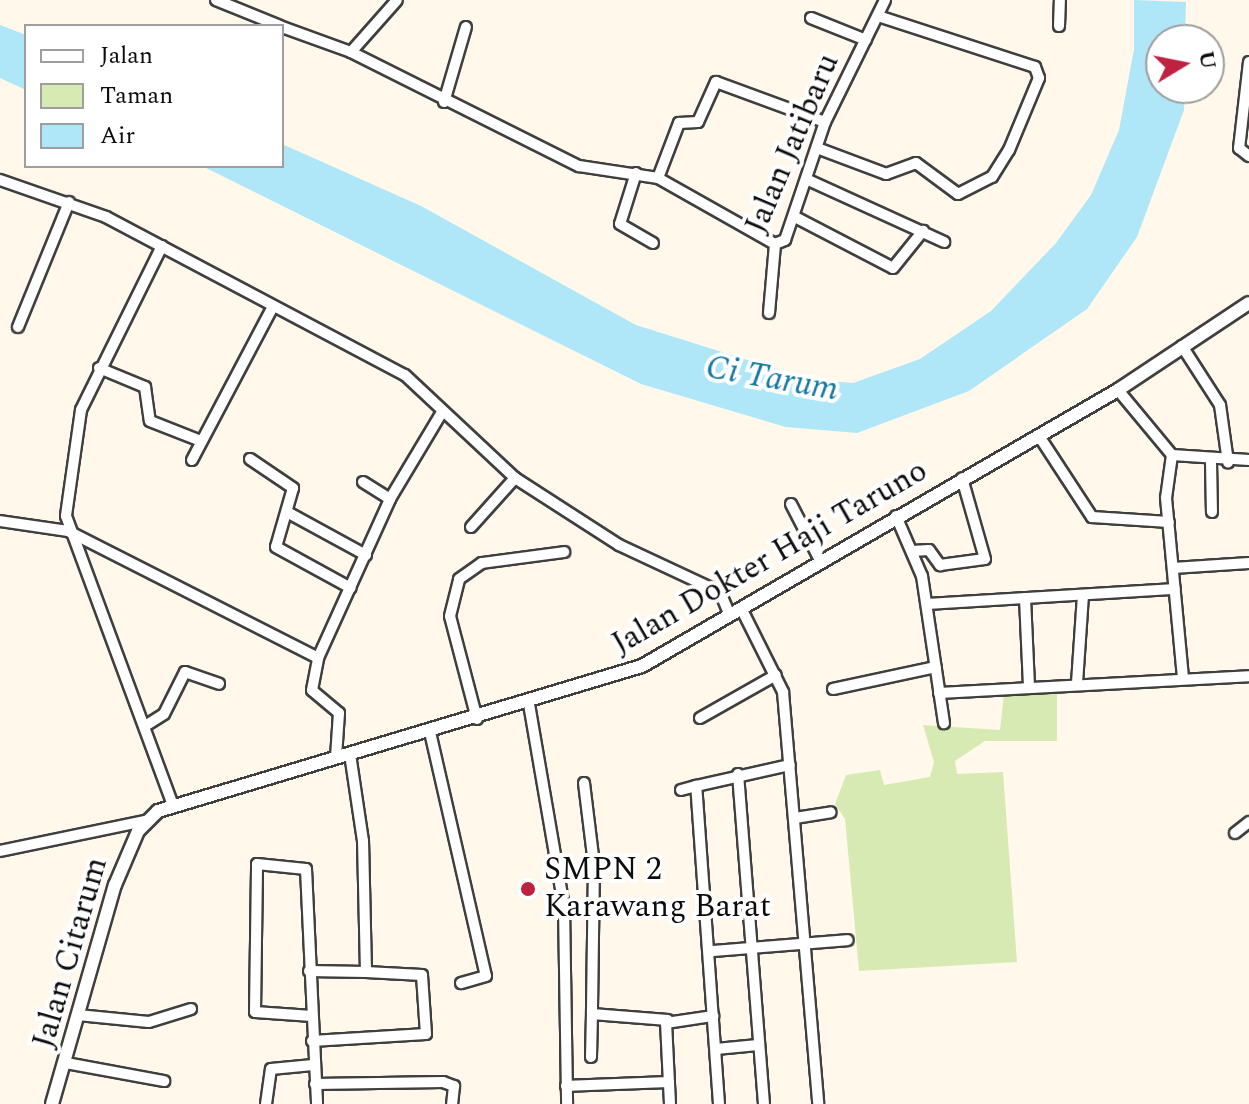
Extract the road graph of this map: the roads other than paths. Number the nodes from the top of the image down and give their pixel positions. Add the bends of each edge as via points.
1 (216, 0) edge
2 (397, 0) edge
3 (885, 0) edge
4 (1060, 0) edge
5 (878, 16) junction
6 (811, 18) dead end
7 (276, 24) edge
8 (1059, 26) dead end
9 (284, 27) edge
10 (466, 27) dead end
11 (866, 40) junction
12 (351, 52) junction
13 (1249, 62) edge
14 (444, 102) junction
15 (825, 122) junction
16 (817, 148) junction
17 (1249, 156) edge
18 (636, 173) junction
19 (658, 178) junction
20 (806, 179) junction
21 (0, 180) edge
22 (69, 202) junction
23 (795, 217) junction
24 (923, 231) junction
25 (944, 242) dead end
26 (653, 243) dead end
27 (775, 244) junction
28 (162, 246) junction
29 (1249, 303) edge
30 (271, 310) junction
31 (769, 313) dead end
32 (18, 327) dead end
33 (1182, 346) junction
34 (99, 368) junction
35 (1118, 390) junction
36 (442, 412) junction
37 (1039, 436) junction
38 (201, 441) junction
39 (1172, 455) junction
40 (250, 459) dead end
41 (192, 460) dead end
42 (1249, 460) edge
43 (1211, 462) junction
44 (1228, 462) junction
45 (515, 478) junction
46 (962, 478) junction
47 (363, 482) dead end
48 (390, 499) junction
49 (791, 504) dead end
50 (287, 512) junction
51 (1212, 512) dead end
52 (896, 516) junction
53 (0, 521) edge
54 (1169, 522) junction
55 (471, 527) dead end
56 (68, 531) junction
57 (912, 551) junction
58 (564, 552) dead end
59 (366, 555) junction
60 (821, 562) junction
61 (1249, 563) edge
62 (1173, 568) junction
63 (351, 588) junction
64 (1175, 589) junction
65 (1083, 595) junction
66 (1025, 598) junction
67 (928, 604) junction
68 (736, 611) junction
69 (318, 658) junction
70 (936, 667) junction
71 (776, 675) junction
72 (1249, 676) edge
73 (1183, 678) junction
74 (1077, 683) junction
75 (219, 684) dead end
76 (1029, 687) junction
77 (833, 689) dead end
78 (939, 693) junction
79 (529, 704) junction
80 (700, 718) dead end
81 (477, 719) junction
82 (944, 723) dead end
83 (145, 726) junction
84 (430, 732) junction
85 (350, 754) junction
86 (336, 757) junction
87 (790, 765) junction
88 (738, 774) junction
89 (584, 783) dead end
90 (696, 786) junction
91 (681, 790) dead end
92 (173, 805) junction
93 (831, 812) dead end
94 (795, 818) junction
95 (145, 821) junction
96 (1249, 822) edge
97 (1235, 833) dead end
98 (0, 851) edge
99 (848, 940) dead end
100 (804, 943) junction
101 (751, 947) junction
102 (712, 951) junction
103 (309, 971) junction
104 (366, 972) junction
105 (461, 983) dead end
106 (191, 1009) dead end
107 (592, 1014) junction
108 (78, 1015) junction
109 (312, 1016) junction
110 (713, 1016) junction
111 (668, 1020) junction
112 (312, 1041) junction
113 (758, 1045) junction
114 (716, 1049) junction
115 (591, 1057) dead end
116 (66, 1063) junction
117 (313, 1065) junction
118 (164, 1081) dead end
119 (669, 1082) junction
120 (315, 1084) junction
121 (566, 1086) junction
122 (52, 1104) edge
123 (266, 1104) edge
124 (317, 1104) edge
125 (452, 1104) edge
126 (567, 1104) edge
127 (670, 1104) edge
128 (719, 1104) edge
129 (764, 1104) edge
130 (818, 1104) edge

1 - 7 street
2 - 12 street
3 - 5 street, Jalan Jatibaru
4 - 8 street
5 - 11 street, Jalan Jatibaru
5 - 16 street via 1035,67 1039,78 1009,150 992,177 958,194 916,163 886,174
6 - 11 street
9 - 12 street
10 - 14 street
11 - 15 street, Jalan Jatibaru
12 - 14 street
13 - 17 street via 1239,148
14 - 18 street via 579,166
15 - 16 street, Jalan Jatibaru
15 - 19 street via 716,82 698,122 679,123
16 - 20 street, Jalan Jatibaru
18 - 19 street
18 - 26 street via 620,224
19 - 27 street
20 - 23 street, Jalan Jatibaru
20 - 24 street
21 - 22 street
22 - 28 street
22 - 32 street
23 - 24 street via 893,268
23 - 27 street, Jalan Jatibaru
24 - 25 street
27 - 31 street, Jalan Jatibaru
28 - 30 street
28 - 34 street
29 - 33 street, Jalan Dokter Haji Taruno
30 - 36 street via 394,369
30 - 38 street
33 - 35 street, Jalan Dokter Haji Taruno
33 - 44 street via 1220,405
34 - 38 street via 145,387 150,421
34 - 56 street via 81,410
35 - 37 street, Jalan Dokter Haji Taruno
35 - 39 street
36 - 45 street
36 - 48 street
37 - 46 street, Jalan Dokter Haji Taruno
37 - 54 street via 1092,517
38 - 41 street
39 - 43 street
39 - 54 street
40 - 50 street via 293,488
42 - 44 street
43 - 44 street
43 - 51 street
45 - 55 street
45 - 68 street via 598,534 720,592
46 - 52 street, Jalan Dokter Haji Taruno
46 - 57 street via 985,559 940,565 929,550
47 - 48 street
48 - 59 street
49 - 60 street
50 - 59 street
50 - 63 street via 276,547
52 - 57 street
52 - 60 street, Jalan Dokter Haji Taruno
53 - 56 street
54 - 62 street
56 - 69 street
56 - 83 street
57 - 67 street
58 - 81 street via 482,563 459,579 450,616
59 - 63 street
60 - 68 street, Jalan Dokter Haji Taruno
61 - 62 street
62 - 64 street
63 - 69 street
64 - 65 street
64 - 73 street
65 - 66 street
65 - 74 street
66 - 67 street
66 - 76 street
67 - 70 street
68 - 71 street
68 - 79 street, Jalan Dokter Haji Taruno via 642,666
69 - 86 street via 311,687 339,713
70 - 77 street
70 - 78 street
71 - 80 street
71 - 87 street
72 - 73 street
73 - 74 street
74 - 76 street
75 - 83 street via 185,672 164,714
76 - 78 street
78 - 82 street
79 - 81 street, Jalan Dokter Haji Taruno
79 - 121 street via 564,906
81 - 84 street, Jalan Dokter Haji Taruno
83 - 92 street
84 - 85 street, Jalan Dokter Haji Taruno
84 - 105 street via 486,976
85 - 86 street, Jalan Dokter Haji Taruno
85 - 104 street via 363,841
86 - 92 street, Jalan Dokter Haji Taruno
87 - 88 street
87 - 94 street
88 - 90 street
88 - 101 street
89 - 107 street via 594,865
90 - 91 street
90 - 102 street
92 - 95 street, Jalan Dokter Haji Taruno
93 - 94 street
94 - 100 street
95 - 98 street
95 - 108 street, Jalan Citarum via 115,885
96 - 97 street
99 - 100 street
100 - 101 street
100 - 130 street
101 - 102 street
101 - 113 street
102 - 110 street
103 - 104 street
103 - 109 street
103 - 109 street via 306,869 257,864 255,1012
104 - 112 street via 422,975 426,1034
106 - 108 street via 149,1022
107 - 111 street
107 - 115 street
108 - 116 street, Jalan Citarum
109 - 112 street
110 - 111 street
110 - 114 street
111 - 119 street
112 - 117 street
113 - 114 street
113 - 129 street
114 - 128 street
116 - 118 street
116 - 122 street, Jalan Citarum
117 - 120 street
117 - 123 street via 271,1069
119 - 121 street
119 - 127 street
120 - 124 street
120 - 125 street via 443,1082 454,1086
121 - 126 street

